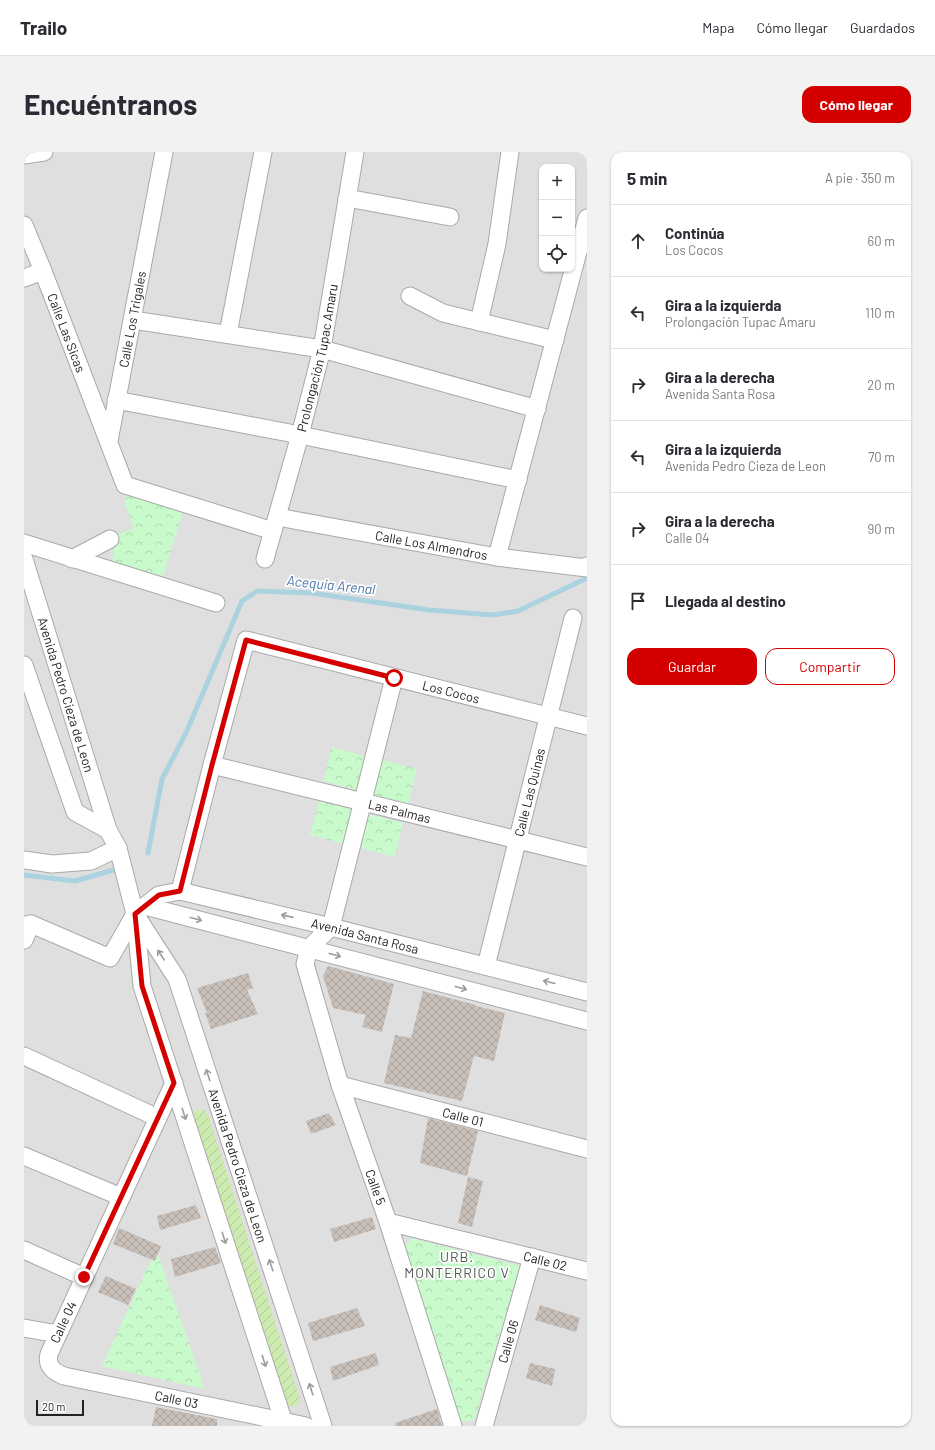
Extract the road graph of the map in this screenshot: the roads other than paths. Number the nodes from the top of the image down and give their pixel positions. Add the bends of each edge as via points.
1 (44, 152) edge
2 (164, 152) edge
3 (263, 152) edge
4 (355, 152) edge
5 (510, 152) edge
6 (24, 155) edge
7 (347, 198) junction
8 (450, 217) dead end
9 (587, 218) edge
10 (24, 224) edge
11 (43, 271) junction
12 (24, 278) edge
13 (410, 296) dead end
14 (133, 320) junction
15 (479, 322) junction
16 (228, 334) junction
17 (555, 340) junction
18 (322, 349) junction
19 (116, 400) junction
20 (537, 409) junction
21 (300, 435) junction
22 (109, 442) junction
23 (518, 480) junction
24 (125, 485) joint
25 (275, 524) junction
26 (110, 539) dead end
27 (24, 543) edge
28 (497, 557) junction
29 (72, 558) junction
30 (24, 559) edge
31 (265, 559) dead end
32 (587, 567) edge
33 (27, 576) edge
34 (216, 603) dead end
35 (573, 618) dead end
36 (24, 665) edge
37 (394, 678) junction
38 (548, 717) junction
39 (587, 726) edge
40 (212, 765) junction
41 (363, 802) junction
42 (108, 830) junction
43 (518, 840) junction
44 (119, 855) junction
45 (587, 858) edge
46 (24, 860) edge
47 (180, 891) junction
48 (140, 910) junction
49 (28, 925) edge
50 (331, 927) junction
51 (24, 940) edge
52 (309, 948) junction
53 (486, 966) junction
54 (587, 992) edge
55 (587, 1021) edge
56 (24, 1056) edge
57 (174, 1083) junction
58 (340, 1085) junction
59 (158, 1118) junction
60 (587, 1149) edge
61 (24, 1156) edge
62 (121, 1197) junction
63 (388, 1222) junction
64 (24, 1250) edge
65 (532, 1257) junction
66 (587, 1271) edge
67 (84, 1277) junction
68 (24, 1328) edge
69 (58, 1334) junction
70 (50, 1366) joint
71 (284, 1424) edge
72 (306, 1426) edge
73 (323, 1426) edge
74 (453, 1426) edge
75 (484, 1426) edge

1 - 6 street
2 - 14 street, Calle Los Trigales
3 - 16 street
4 - 7 street, Prolongación Tupac Amaru
5 - 15 street via 497,244
7 - 8 street
7 - 18 street, Prolongación Tupac Amaru
9 - 17 street
10 - 11 street, Calle Las Sicas
11 - 12 street
11 - 22 street, Calle Las Sicas
13 - 15 street via 443,313
14 - 16 street
14 - 19 street, Calle Los Trigales
15 - 17 street
16 - 18 street
17 - 20 street
18 - 20 street
18 - 21 street, Prolongación Tupac Amaru
19 - 21 street
19 - 22 street, Calle Los Trigales
20 - 23 street
21 - 23 street
21 - 25 street, Prolongación Tupac Amaru
22 - 24 street, Calle Los Trigales
23 - 28 street
24 - 25 street, Calle Los Almendros
25 - 28 street, Calle Los Almendros
25 - 31 street, Prolongación Tupac Amaru
26 - 29 street
27 - 29 street
28 - 32 street, Calle Los Almendros
29 - 34 street
30 - 33 street, Avenida Pedro Cieza de Leon
33 - 42 street, Avenida Pedro Cieza de Leon
35 - 38 street, Calle Las Quinas
36 - 42 street via 74,812
37 - 38 street, Los Cocos
37 - 40 street, Los Cocos via 246,640
37 - 41 street
38 - 39 street, Los Cocos
38 - 43 street, Calle Las Quinas
40 - 41 street, Las Palmas
40 - 47 street
41 - 43 street, Las Palmas
41 - 50 street
42 - 44 street, Avenida Pedro Cieza de Leon
43 - 45 street, Las Palmas
43 - 53 street, Calle Las Quinas
44 - 46 street via 91,861 52,864
44 - 48 street, Avenida Pedro Cieza de Leon via 126,879
47 - 48 street, Avenida Santa Rosa via 159,895
50 -> 47 street, Avenida Santa Rosa
48 - 49 street via 110,958
48 -> 52 street, Avenida Santa Rosa
48 - 57 street, Avenida Pedro Cieza de Leon via 142,986
73 -> 48 street, Avenida Pedro Cieza de Leon via 177,979
49 - 51 street
50 - 52 street
50 - 53 street, Avenida Santa Rosa
52 -> 55 street, Avenida Santa Rosa
52 - 58 street, Calle 5 via 305,964
54 -> 53 street, Avenida Santa Rosa
56 - 59 street
57 - 59 street, Calle 04
57 -> 71 street, Avenida Pedro Cieza de Leon
58 - 60 street, Calle 01
58 - 63 street, Calle 5
59 - 62 street, Calle 04
61 - 62 street
62 - 67 street, Calle 04
63 - 65 street, Calle 02
63 - 74 street, Calle 5
64 - 67 street
65 - 66 street, Calle 02
65 - 75 street, Calle 06
67 - 69 street, Calle 04
68 - 69 street
69 - 70 street, Calle 04 via 49,1354
70 - 71 street, Calle 03 via 64,1376
71 - 72 street, Calle 03

